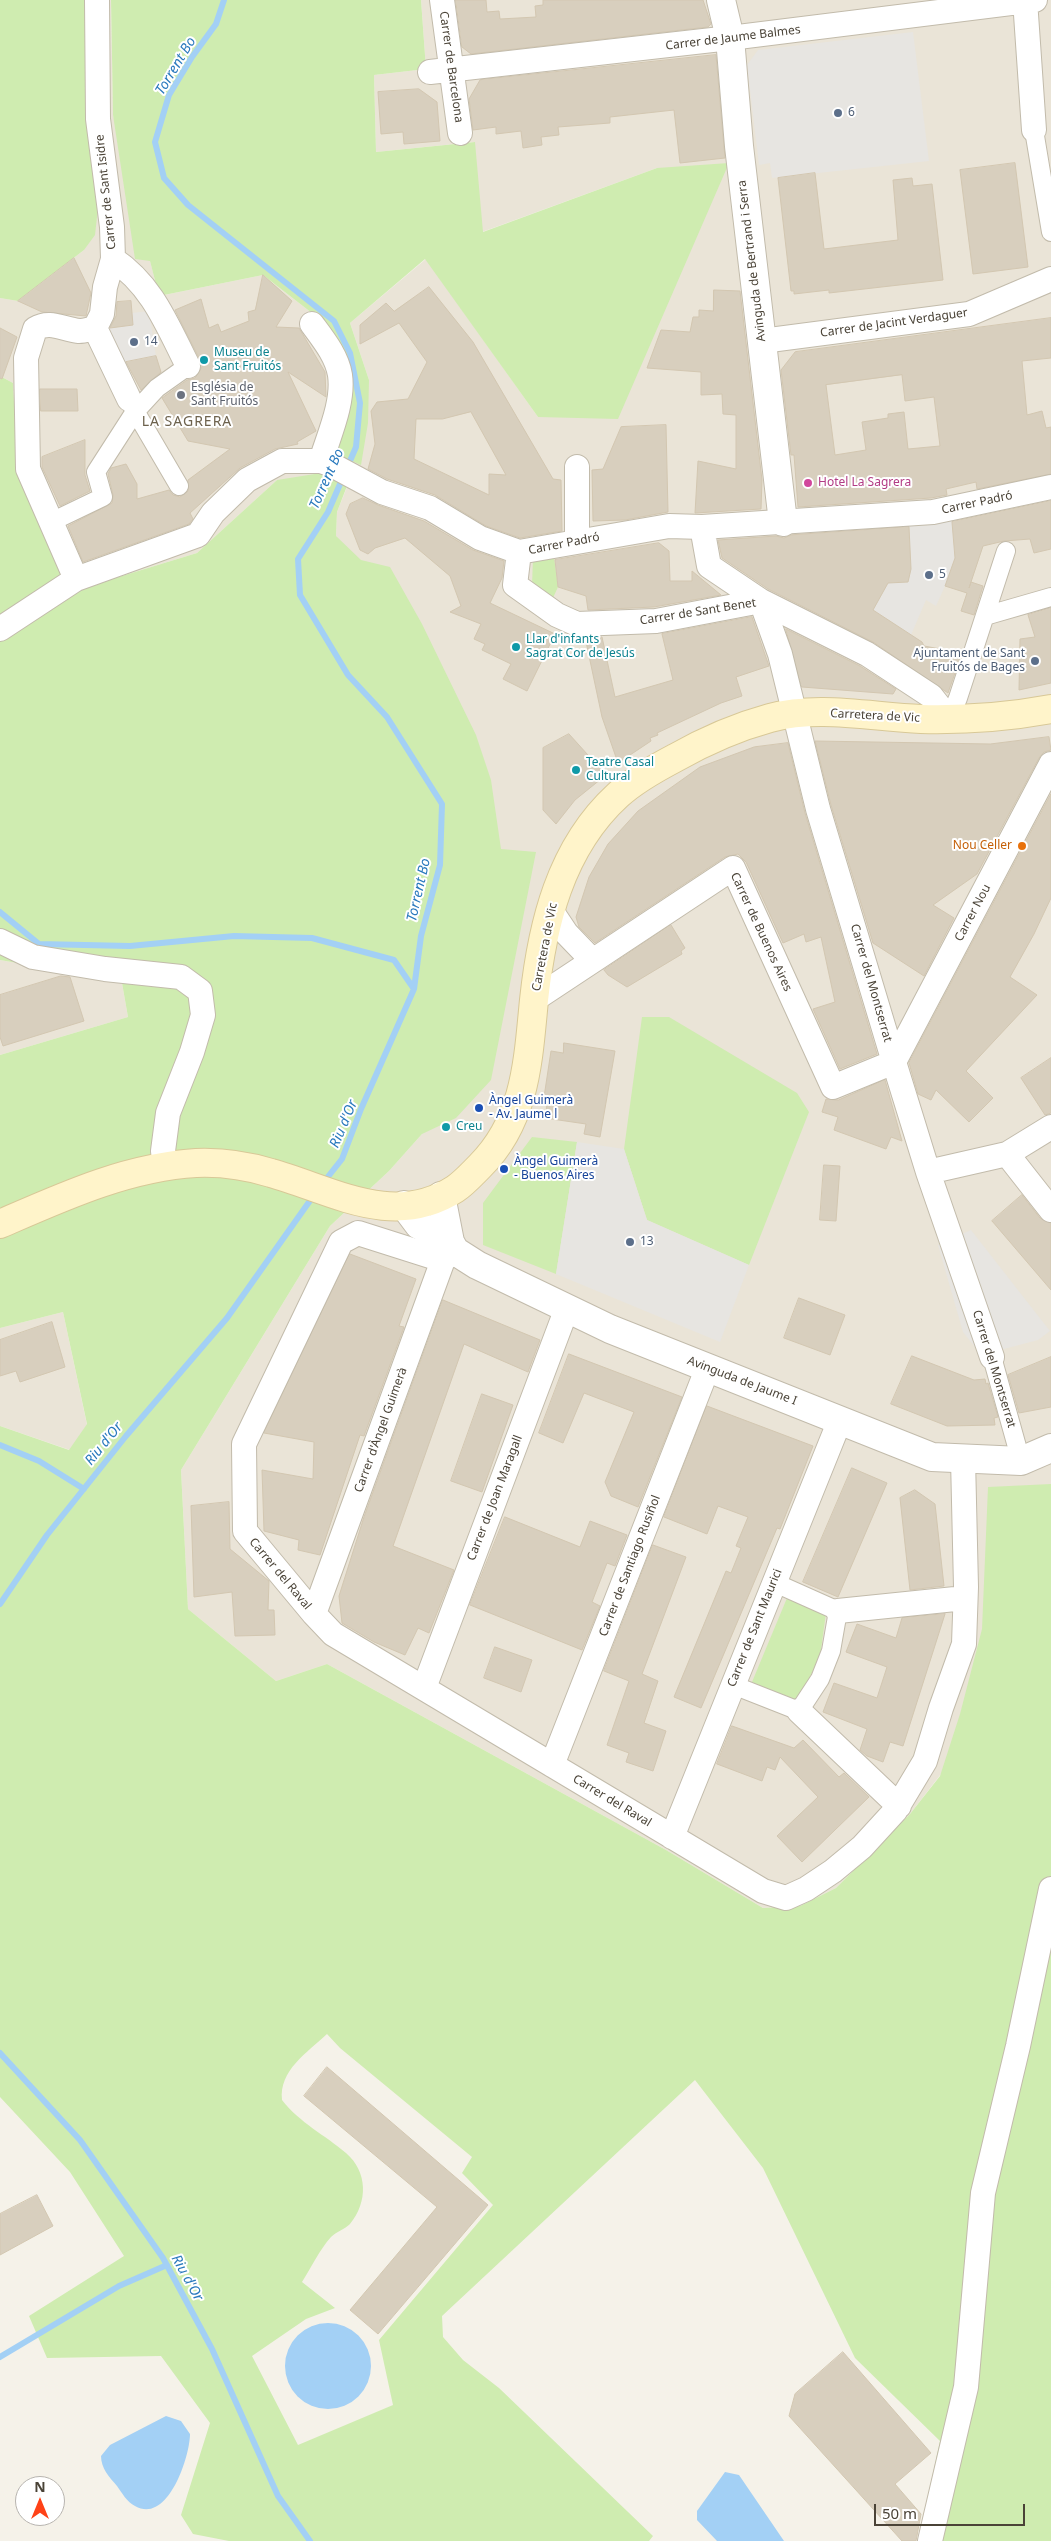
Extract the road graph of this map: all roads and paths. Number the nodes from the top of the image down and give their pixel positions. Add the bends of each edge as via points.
1 (97, 0) edge
2 (442, 0) edge
3 (1028, 0) edge
4 (878, 10) edge
5 (723, 13) edge
6 (440, 71) junction
7 (1034, 130) joint
8 (460, 133) dead end
9 (1051, 232) edge
10 (113, 260) junction
11 (1051, 279) edge
12 (312, 324) dead end
13 (95, 328) junction
14 (762, 341) junction
15 (188, 366) joint
16 (132, 406) junction
17 (326, 463) junction
18 (577, 467) dead end
19 (179, 486) dead end
20 (1051, 487) edge
21 (51, 522) junction
22 (783, 522) junction
23 (702, 527) junction
24 (577, 541) junction
25 (1006, 550) dead end
26 (519, 552) junction
27 (76, 579) junction
28 (1051, 598) edge
29 (761, 601) junction
30 (985, 616) junction
31 (0, 628) edge
32 (1051, 709) edge
33 (794, 715) junction
34 (949, 719) junction
35 (1051, 764) edge
36 (550, 908) junction
37 (0, 941) edge
38 (592, 960) junction
39 (534, 999) junction
40 (894, 1062) junction
41 (1051, 1127) edge
42 (1006, 1154) junction
43 (165, 1167) junction
44 (928, 1172) junction
45 (441, 1196) junction
46 (404, 1205) junction
47 (1051, 1210) edge
48 (0, 1224) edge
49 (449, 1251) junction
50 (567, 1308) junction
51 (992, 1357) joint
52 (708, 1367) junction
53 (840, 1420) junction
54 (1051, 1448) edge
55 (963, 1459) junction
56 (1021, 1460) junction
57 (773, 1582) junction
58 (965, 1598) junction
59 (838, 1611) junction
60 (314, 1614) junction
61 (733, 1685) junction
62 (424, 1688) junction
63 (799, 1711) junction
64 (552, 1765) junction
65 (898, 1806) junction
66 (672, 1837) junction
67 (1051, 1889) edge
68 (930, 2541) edge

1 - 10 street, Carrer de Sant Isidre via 98,119
2 - 6 street, Carrer de Barcelona
3 - 4 street, Carrer de Jaume Balmes
3 - 7 street
4 - 5 street, Carrer de Jaume Balmes
5 - 6 street, Carrer de Jaume Balmes
5 - 14 street, Avinguda de Bertrand i Serra
6 - 8 street, Carrer de Barcelona
7 - 9 street
10 - 13 street, Carrer de Sant Isidre via 102,314
10 - 15 street via 132,272 154,301
11 - 14 street, Carrer de Jacint Verdaguer via 969,314
12 - 17 street via 328,345 340,374
13 - 16 street
13 - 21 street via 80,331 42,325 34,329 26,358 28,468
14 - 22 street, Avinguda de Bertrand i Serra
15 - 16 street
16 - 19 street
16 - 21 street via 96,472 103,497
17 - 26 street, Carrer Padró via 382,492 430,508 480,538
17 - 27 street via 282,461 247,480 213,513 198,535
18 - 24 street
20 - 22 street, Carrer Padró via 933,512
21 - 27 street
22 - 23 street, Carrer Padró
23 - 24 street, Carrer Padró via 669,526
23 - 29 street via 709,566
24 - 26 street, Carrer Padró
25 - 30 street
26 - 29 street, Carrer de Sant Benet via 515,584 557,615 577,624 656,621
27 - 31 street
28 - 30 street
29 - 33 street, Carrer del Montserrat via 780,654
29 - 34 street, Carrer de Sant Benet via 866,654 932,696
30 - 34 street
32 - 34 main road, Carretera de Vic via 999,718
33 - 34 main road, Carretera de Vic via 842,712
33 - 36 main road, Carretera de Vic via 772,718 709,739 654,769 619,794 579,841 566,864
33 - 40 street, Carrer del Montserrat via 818,809
35 - 40 street, Carrer Nou
36 - 38 street via 566,933
36 - 39 main road, Carretera de Vic
37 - 43 street via 33,957 181,977 200,991 203,1016 168,1113
38 - 39 street, Carrer de Buenos Aires
38 - 40 street, Carrer de Buenos Aires via 733,868 833,1087
39 - 45 main road, Carretera de Vic via 531,1045 514,1119 499,1146 462,1184
40 - 44 street, Carrer del Montserrat
41 - 42 street
42 - 44 street
42 - 47 street
43 - 46 main road, Carretera de Vic via 226,1164 269,1172 365,1205
43 - 48 main road, Carretera de Vic via 71,1193
44 - 51 street, Carrer del Montserrat
45 - 46 main road, Carretera de Vic via 419,1204
45 - 49 street
46 - 49 street, Avinguda de Jaume I via 419,1224
49 - 50 street, Avinguda de Jaume I
49 - 60 street, Carrer d'Àngel Guimerà
49 - 60 street, Carrer del Raval via 358,1233 341,1242 244,1444 245,1532
50 - 52 street, Avinguda de Jaume I via 610,1329
50 - 62 street, Carrer de Joan Maragall
51 - 56 street, Carrer del Montserrat
52 - 53 street, Avinguda de Jaume I
52 - 64 street, Carrer de Santiago Rusiñol
53 - 55 street, Avinguda de Jaume I via 932,1457
53 - 57 street, Carrer de Sant Maurici
54 - 56 street, Avinguda de Jaume I
55 - 56 street, Avinguda de Jaume I
55 - 58 street, Carrer del Raval
57 - 59 street
57 - 61 street, Carrer de Sant Maurici
58 - 59 street
58 - 65 street, Carrer del Raval via 964,1644 940,1708 925,1761
59 - 63 street via 830,1651 820,1679
60 - 62 street, Carrer del Raval via 344,1642
61 - 63 street
61 - 66 street, Carrer de Sant Maurici
62 - 64 street, Carrer del Raval
63 - 65 street
64 - 66 street, Carrer del Raval
65 - 66 street, Carrer del Raval via 862,1847 833,1871 806,1890 786,1898 763,1892
67 - 68 street via 983,2193 966,2387

